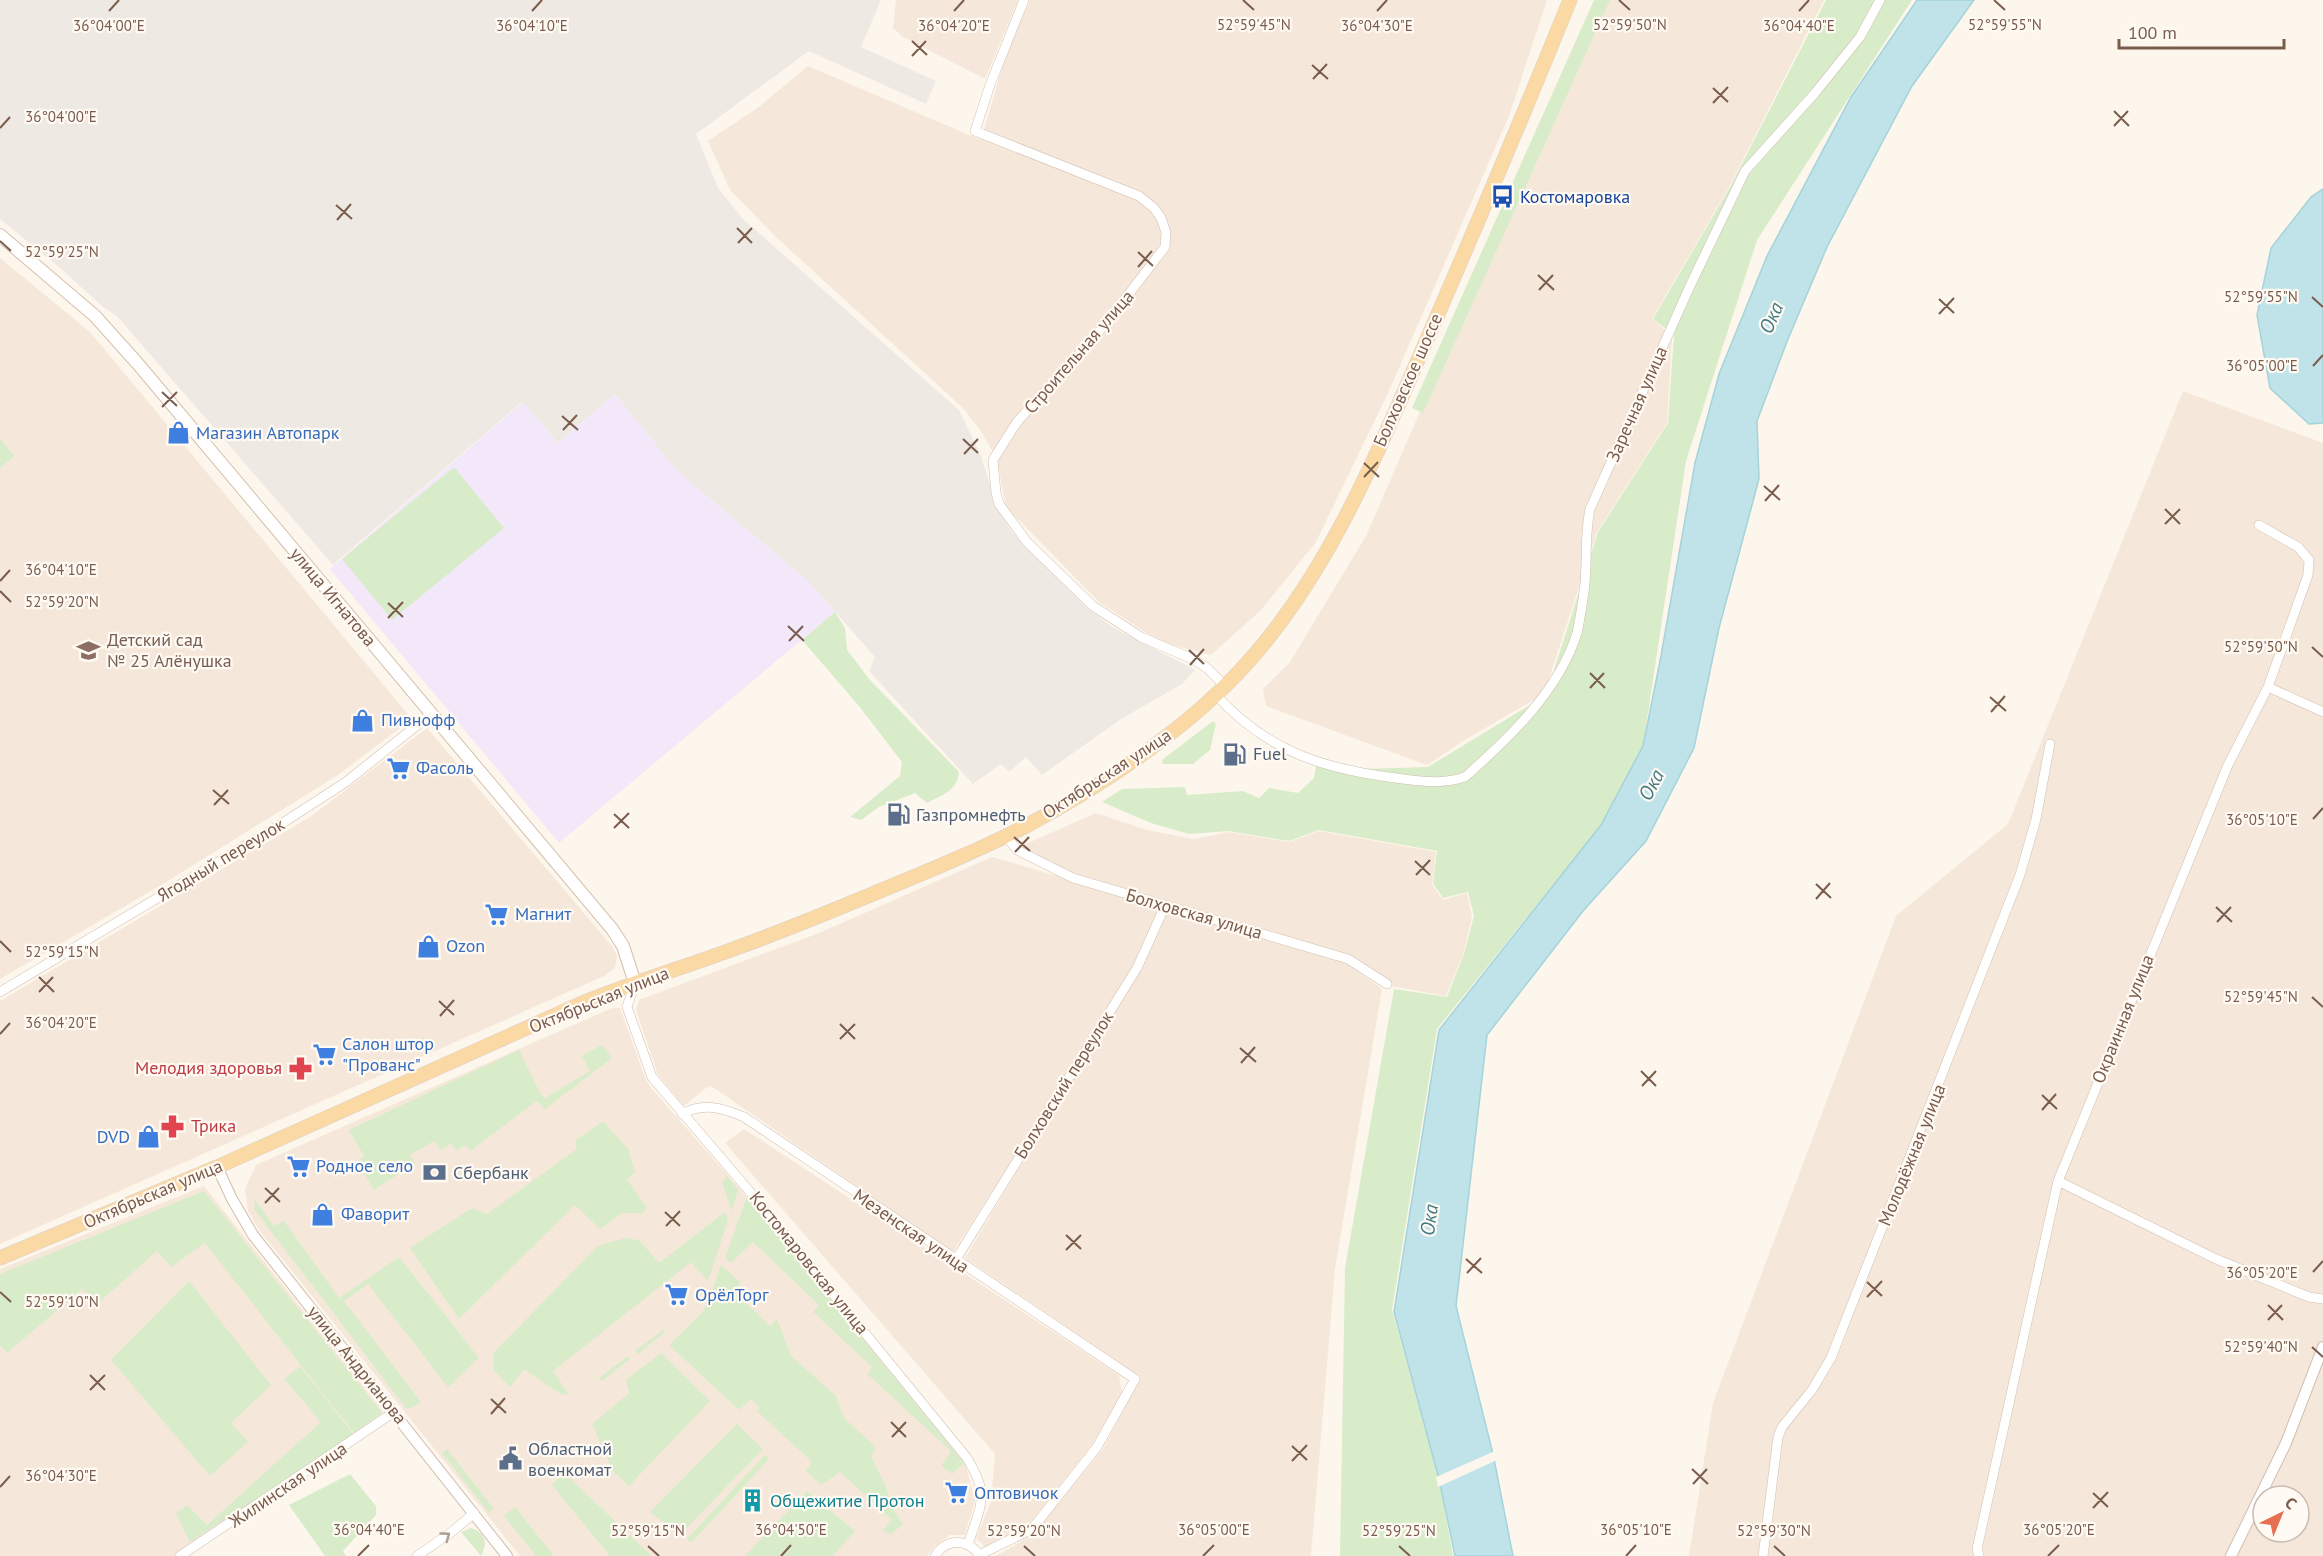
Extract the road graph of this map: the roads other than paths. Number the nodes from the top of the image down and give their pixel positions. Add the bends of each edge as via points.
1 (1024, 0) edge
2 (1570, 0) edge
3 (1880, 0) edge
4 (0, 235) edge
5 (2259, 525) dead end
6 (2268, 687) junction
7 (1221, 691) junction
8 (2323, 712) edge
9 (431, 714) junction
10 (1185, 722) joint
11 (2050, 744) dead end
12 (1006, 836) junction
13 (1165, 906) junction
14 (635, 983) junction
15 (1387, 984) dead end
16 (0, 992) edge
17 (682, 1114) junction
18 (217, 1167) junction
19 (2058, 1181) junction
20 (0, 1257) edge
21 (955, 1261) junction
22 (2323, 1299) edge
23 (2323, 1347) edge
24 (394, 1412) junction
25 (474, 1513) junction
26 (968, 1545) junction
27 (180, 1556) edge
28 (417, 1556) edge
29 (507, 1556) edge
30 (935, 1556) edge
31 (979, 1556) edge
32 (1763, 1556) edge
33 (1979, 1556) edge
34 (2231, 1556) edge

1 - 7 street, Строительная улица via 975,131 1139,196 1154,208 1166,232 1165,247 1148,272 1017,422 993,460 999,504 1027,542 1093,606 1141,637 1195,660 1208,669
2 - 7 main road, Болховское шоссе via 1462,259 1349,508 1300,595
3 - 7 street, Заречная улица via 1860,37 1745,171 1590,509 1584,589 1576,633 1556,680 1535,706 1465,777 1444,783 1356,773 1311,760 1267,740 1237,716
4 - 9 main road, улица Игнатова via 95,316
5 - 6 street, Окраинная улица via 2298,547 2309,560 2308,575
6 - 8 street
6 - 19 street, Окраинная улица via 2228,765
7 - 10 main road, Болховское шоссе
9 - 14 main road, улица Игнатова via 612,929 623,946
9 - 16 street, Ягодный переулок via 346,782
10 - 12 main road, Октябрьская улица via 1088,791
11 - 32 street, Молодёжная улица via 2036,819 2020,875 1936,1095 1831,1358 1778,1437
12 - 13 street, Болховская улица via 1017,850 1073,878
12 - 14 main road, Октябрьская улица via 816,917
13 - 15 street, Болховская улица via 1348,959
13 - 21 street, Болховский переулок via 1137,968
14 - 17 street, Костомаровская улица via 627,1006 633,1026 652,1077
14 - 18 main road, Октябрьская улица
17 - 21 street, Мезенская улица via 710,1106 744,1117
17 - 26 street, Костомаровская улица via 968,1458 983,1499
18 - 20 main road, Октябрьская улица
18 - 24 street, улица Андрианова via 253,1235
19 - 22 street via 2216,1259 2309,1297
19 - 33 street, Окраинная улица via 1977,1549
21 - 31 street, Мезенская улица via 1134,1379 1097,1446 1032,1529
23 - 34 street via 2286,1443
24 - 25 street, улица Андрианова
24 - 27 street, Жилинская улица
28 -> 25 street
25 - 29 street, улица Андрианова
26 - 30 street via 949,1543
26 - 31 street

